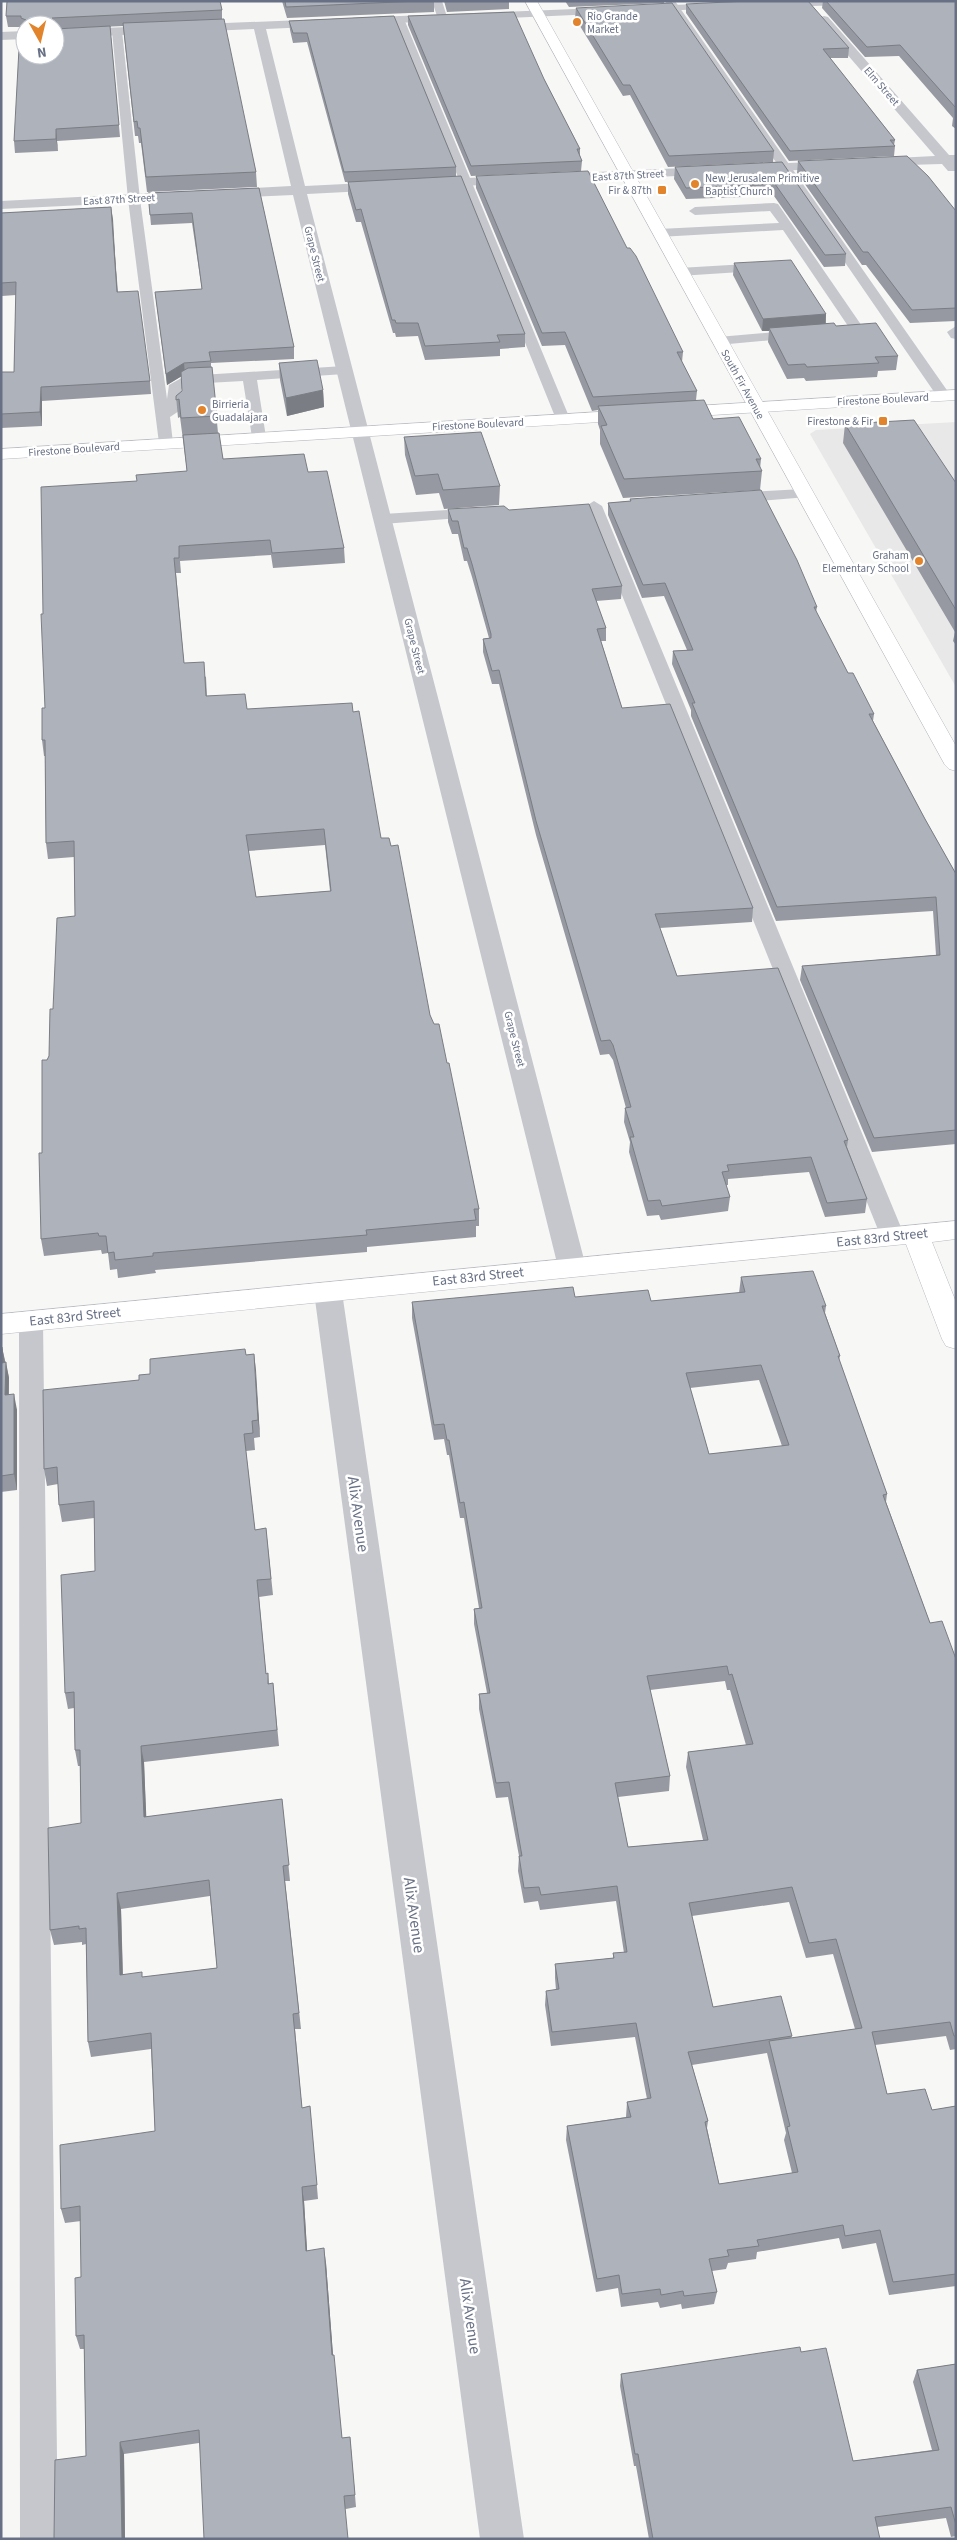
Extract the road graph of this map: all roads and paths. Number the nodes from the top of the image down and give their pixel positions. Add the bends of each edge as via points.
1 (437, 1) edge
2 (889, 1) edge
3 (809, 3) edge
4 (673, 4) edge
5 (759, 4) edge
6 (731, 5) edge
7 (534, 7) edge
8 (442, 17) junction
9 (399, 19) junction
10 (260, 25) junction
11 (117, 31) junction
12 (65, 34) edge
13 (15, 35) edge
14 (1, 36) edge
15 (951, 159) edge
16 (787, 167) junction
17 (956, 172) edge
18 (628, 175) junction
19 (542, 179) edge
20 (523, 180) edge
21 (466, 182) junction
22 (299, 191) junction
23 (134, 198) junction
24 (1, 205) edge
25 (695, 211) dead end
26 (787, 226) junction
27 (659, 233) junction
28 (813, 264) junction
29 (777, 266) edge
30 (795, 266) edge
31 (679, 272) junction
32 (956, 330) edge
33 (956, 335) edge
34 (718, 341) junction
35 (344, 370) junction
36 (249, 376) junction
37 (950, 395) edge
38 (756, 407) junction
39 (162, 417) junction
40 (563, 418) junction
41 (361, 431) junction
42 (259, 437) junction
43 (166, 443) junction
44 (1, 454) edge
45 (804, 494) junction
46 (718, 499) edge
47 (594, 506) dead end
48 (498, 512) edge
49 (383, 519) junction
50 (956, 765) edge
51 (956, 1230) edge
52 (905, 1236) junction
53 (572, 1267) junction
54 (328, 1292) junction
55 (16, 1322) edge
56 (956, 1338) edge
57 (39, 2539) edge
58 (502, 2539) edge

1 - 8 lane
2 - 3 street
3 - 5 street
3 - 15 street, Elm Street
4 - 6 street
4 - 7 street
4 - 16 lane
7 - 8 street
7 - 18 street, South Fir Avenue
8 - 9 street
9 - 10 street
9 - 21 lane
10 - 11 street
10 - 22 street, Grape Street
11 - 12 street
11 - 23 lane
13 - 14 street
15 - 16 street, East 87th Street
15 - 17 street, Elm Street
16 - 18 street, East 87th Street
16 - 37 lane
18 - 19 street, East 87th Street
18 - 27 street, South Fir Avenue
20 - 21 street, East 87th Street
21 - 22 street, East 87th Street
21 - 40 lane
22 - 23 street, East 87th Street
22 - 35 street, Grape Street
23 - 24 street, East 87th Street
23 - 39 lane
25 - 26 lane via 774,207
26 - 27 lane
26 - 28 lane
27 - 31 street, South Fir Avenue
28 - 30 lane
28 - 34 lane via 857,329
29 - 31 lane
31 - 34 street, South Fir Avenue
32 - 33 lane
34 - 38 street, South Fir Avenue
35 - 36 lane
35 - 41 street, Grape Street
36 - 39 lane via 185,380 174,388 175,409
36 - 42 lane
37 - 38 street, Firestone Boulevard
38 - 40 street, Firestone Boulevard
38 - 45 street, South Fir Avenue
39 - 43 lane
40 - 41 street, Firestone Boulevard
41 - 42 street, Firestone Boulevard
41 - 49 street, Grape Street
42 - 43 street, Firestone Boulevard
43 - 44 street, Firestone Boulevard
45 - 46 lane
45 - 50 street, South Fir Avenue
47 - 52 lane
48 - 49 lane
49 - 53 street, Grape Street
51 - 52 street, East 83rd Street
52 - 53 street, East 83rd Street
52 - 56 street
53 - 54 street, East 83rd Street
54 - 55 street, East 83rd Street
54 - 58 street, Alix Avenue
55 - 57 lane

